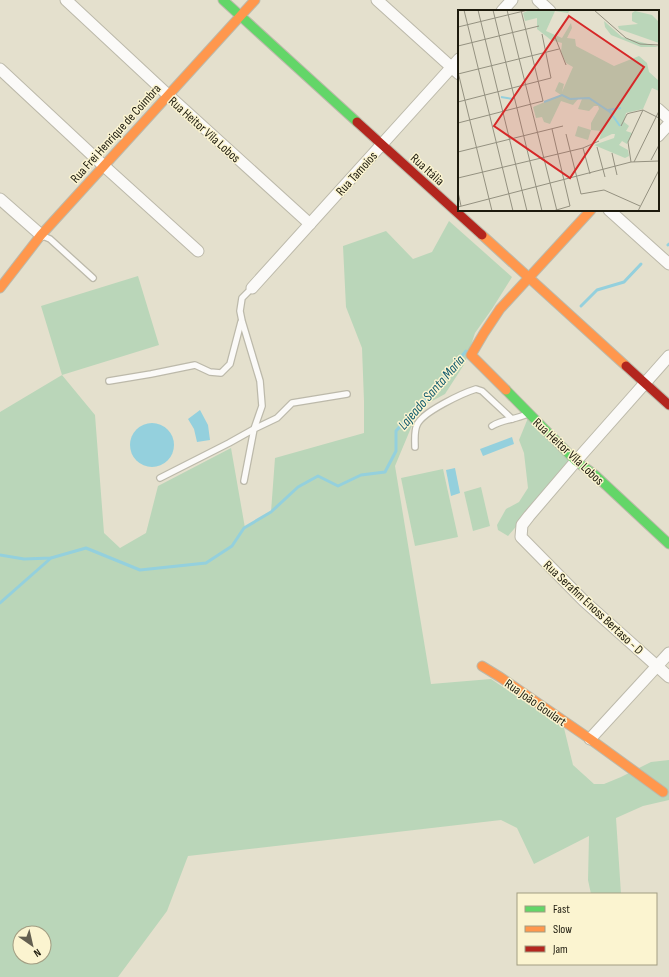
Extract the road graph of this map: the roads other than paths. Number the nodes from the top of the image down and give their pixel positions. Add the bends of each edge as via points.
1 (66, 0) edge
2 (223, 0) edge
3 (255, 0) edge
4 (377, 0) edge
5 (512, 0) edge
6 (538, 0) edge
7 (503, 10) edge
8 (549, 10) edge
9 (240, 16) junction
10 (0, 69) edge
11 (455, 71) edge
12 (168, 95) junction
13 (659, 110) edge
14 (669, 119) edge
15 (669, 124) edge
16 (659, 135) edge
17 (382, 144) junction
18 (104, 166) junction
19 (0, 199) edge
20 (590, 211) edge
21 (610, 211) edge
22 (310, 224) junction
23 (41, 235) junction
24 (198, 251) dead end
25 (669, 264) edge
26 (93, 278) dead end
27 (529, 278) junction
28 (0, 288) edge
29 (252, 288) joint
30 (242, 321) junction
31 (669, 356) edge
32 (109, 381) dead end
33 (645, 383) junction
34 (346, 394) dead end
35 (669, 405) edge
36 (529, 413) junction
37 (512, 419) junction
38 (492, 426) dead end
39 (254, 429) junction
40 (415, 447) dead end
41 (576, 461) junction
42 (160, 478) dead end
43 (244, 481) dead end
44 (669, 544) edge
45 (669, 653) edge
46 (482, 666) dead end
47 (657, 666) junction
48 (669, 677) edge
49 (590, 740) junction
50 (662, 792) dead end

1 - 12 street, Rua Heitor Vila Lobos
2 - 9 street, Rua Itália
3 - 9 street, Rua Frei Henrique de Coimbra
4 - 11 street
5 - 7 street
6 - 8 street
9 - 12 street, Rua Frei Henrique de Coimbra
9 - 17 street, Rua Itália
10 - 18 street
11 - 17 street, Rua Tamoios
12 - 18 street, Rua Frei Henrique de Coimbra
12 - 22 street, Rua Heitor Vila Lobos
13 - 14 street
15 - 16 street
17 - 22 street, Rua Tamoios
17 - 27 street, Rua Itália
18 - 23 street, Rua Frei Henrique de Coimbra
18 - 24 street
19 - 23 street
20 - 27 street
21 - 25 street
22 - 29 street, Rua Tamoios
23 - 26 lane via 50,239
23 - 28 street, Rua Frei Henrique de Coimbra
27 - 33 street, Rua Itália
27 - 36 street, Rua Heitor Vila Lobos via 500,309 471,355
29 - 30 lane via 242,298
30 - 32 lane via 230,364 221,373 210,372 195,365
30 - 39 lane via 260,381 262,406
31 - 33 street
33 - 35 street, Rua Itália
33 - 41 street
34 - 39 lane via 292,403 277,418
36 - 37 lane
36 - 41 street, Rua Heitor Vila Lobos
37 - 38 lane
37 - 40 lane via 482,391 476,389 433,409 418,422 415,429
39 - 42 lane
39 - 43 lane
41 - 44 street, Rua Heitor Vila Lobos via 595,475
41 - 47 street, Rua Serafim Enoss Bertaso - D via 522,525 521,537 584,601
45 - 47 street
46 - 49 street, Rua João Goulart
47 - 48 street, Rua Serafim Enoss Bertaso - D
47 - 49 street
49 - 50 street, Rua João Goulart

